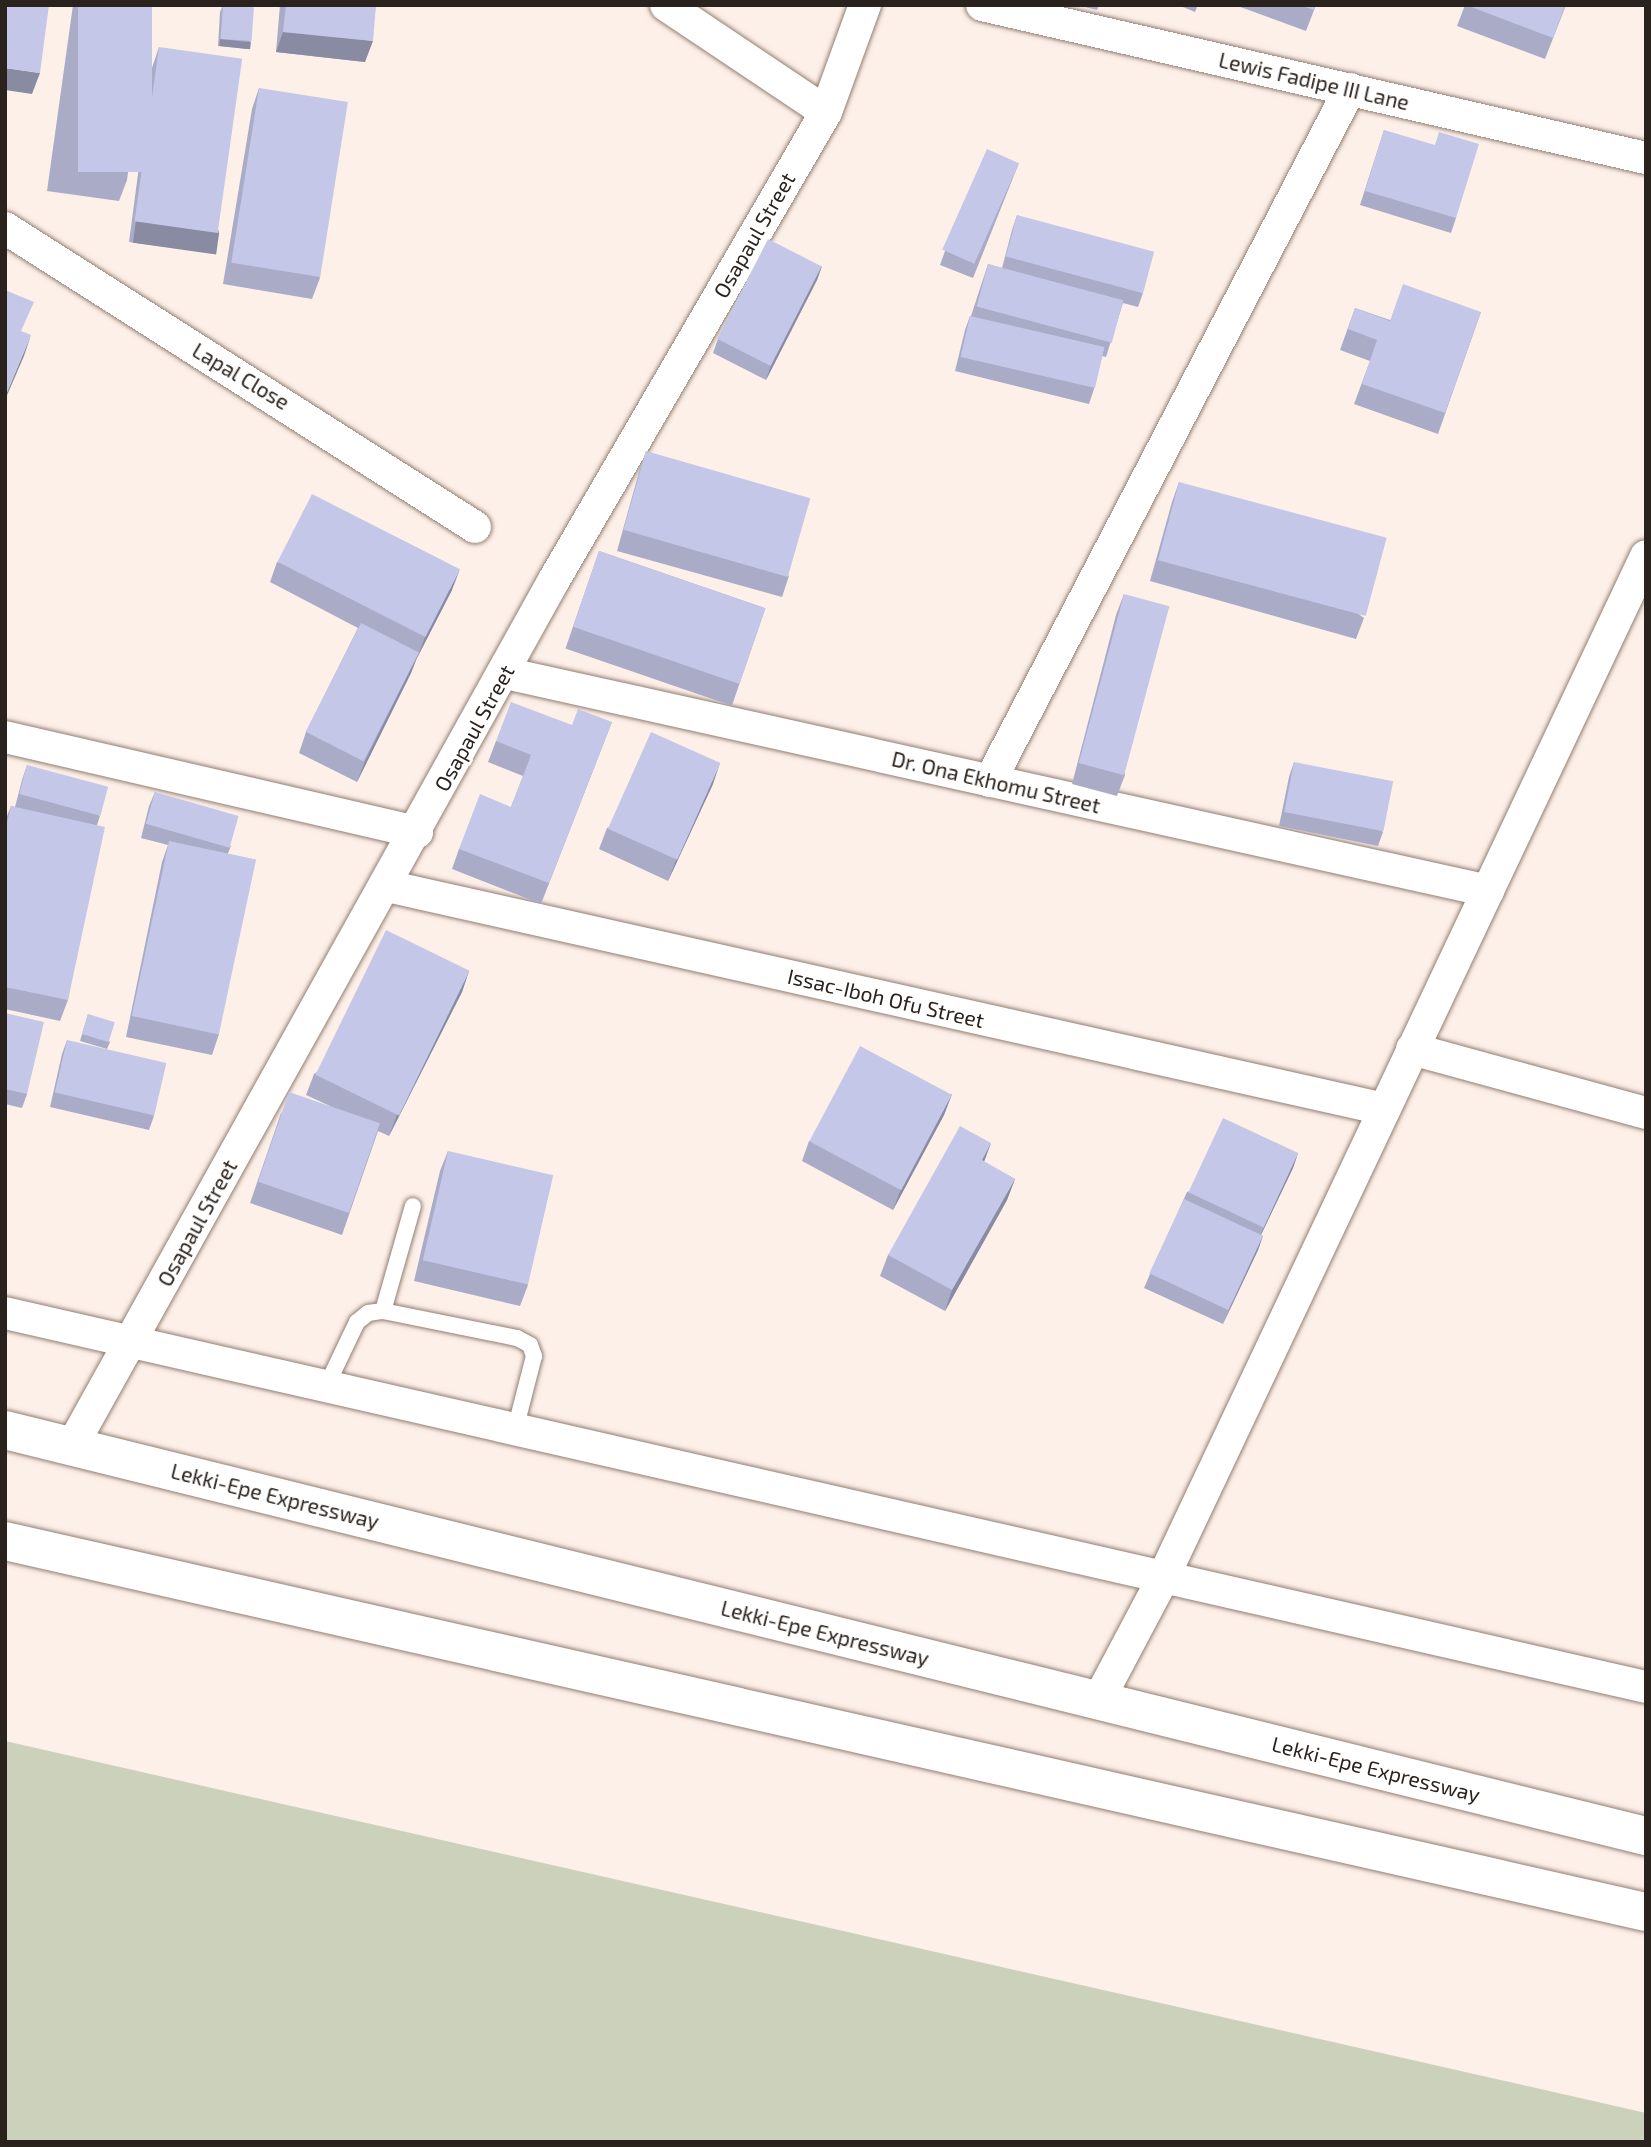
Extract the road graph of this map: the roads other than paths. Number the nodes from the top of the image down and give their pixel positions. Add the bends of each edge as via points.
1 (666, 5) edge
2 (865, 5) edge
3 (982, 5) edge
4 (1350, 89) junction
5 (826, 111) junction
6 (1646, 158) edge
7 (5, 228) edge
8 (475, 527) dead end
9 (1646, 556) edge
10 (505, 673) junction
11 (5, 737) edge
12 (990, 781) junction
13 (417, 832) junction
14 (387, 886) junction
15 (1488, 891) junction
16 (1412, 1049) junction
17 (1384, 1109) junction
18 (1646, 1113) edge
19 (413, 1206) dead end
20 (383, 1311) junction
21 (5, 1313) edge
22 (130, 1342) junction
23 (326, 1387) junction
24 (5, 1430) edge
25 (514, 1430) junction
26 (72, 1446) junction
27 (5, 1541) edge
28 (1163, 1578) junction
29 (1646, 1687) edge
30 (1098, 1701) junction
31 (1646, 1836) edge
32 (1646, 1912) edge

1 - 5 street
2 - 5 street, Osapaul Street
3 - 4 street, Lewis Fadipe III Lane
4 - 6 street, Lewis Fadipe III Lane
4 - 12 street
5 - 10 street, Osapaul Street
7 - 8 street, Lapal Close
9 - 15 street
10 - 12 street, Dr. Ona Ekhomu Street
10 - 13 street, Osapaul Street
11 - 13 street
12 - 15 street, Dr. Ona Ekhomu Street
13 - 14 street, Osapaul Street
14 - 17 street, Issac-Iboh Ofu Street
14 - 22 street, Osapaul Street
15 - 16 street
16 - 17 street
16 - 18 street
17 - 28 street
19 - 20 lane
20 - 23 lane via 357,1322
20 - 25 lane via 530,1345 534,1356
21 - 22 street
22 - 23 street
22 - 26 street, Osapaul Street
23 - 25 street
24 - 26 highway, Lekki-Epe Expressway
25 - 28 street
26 - 30 highway, Lekki-Epe Expressway
27 - 32 highway
28 - 29 street
28 - 30 street
30 - 31 highway, Lekki-Epe Expressway

